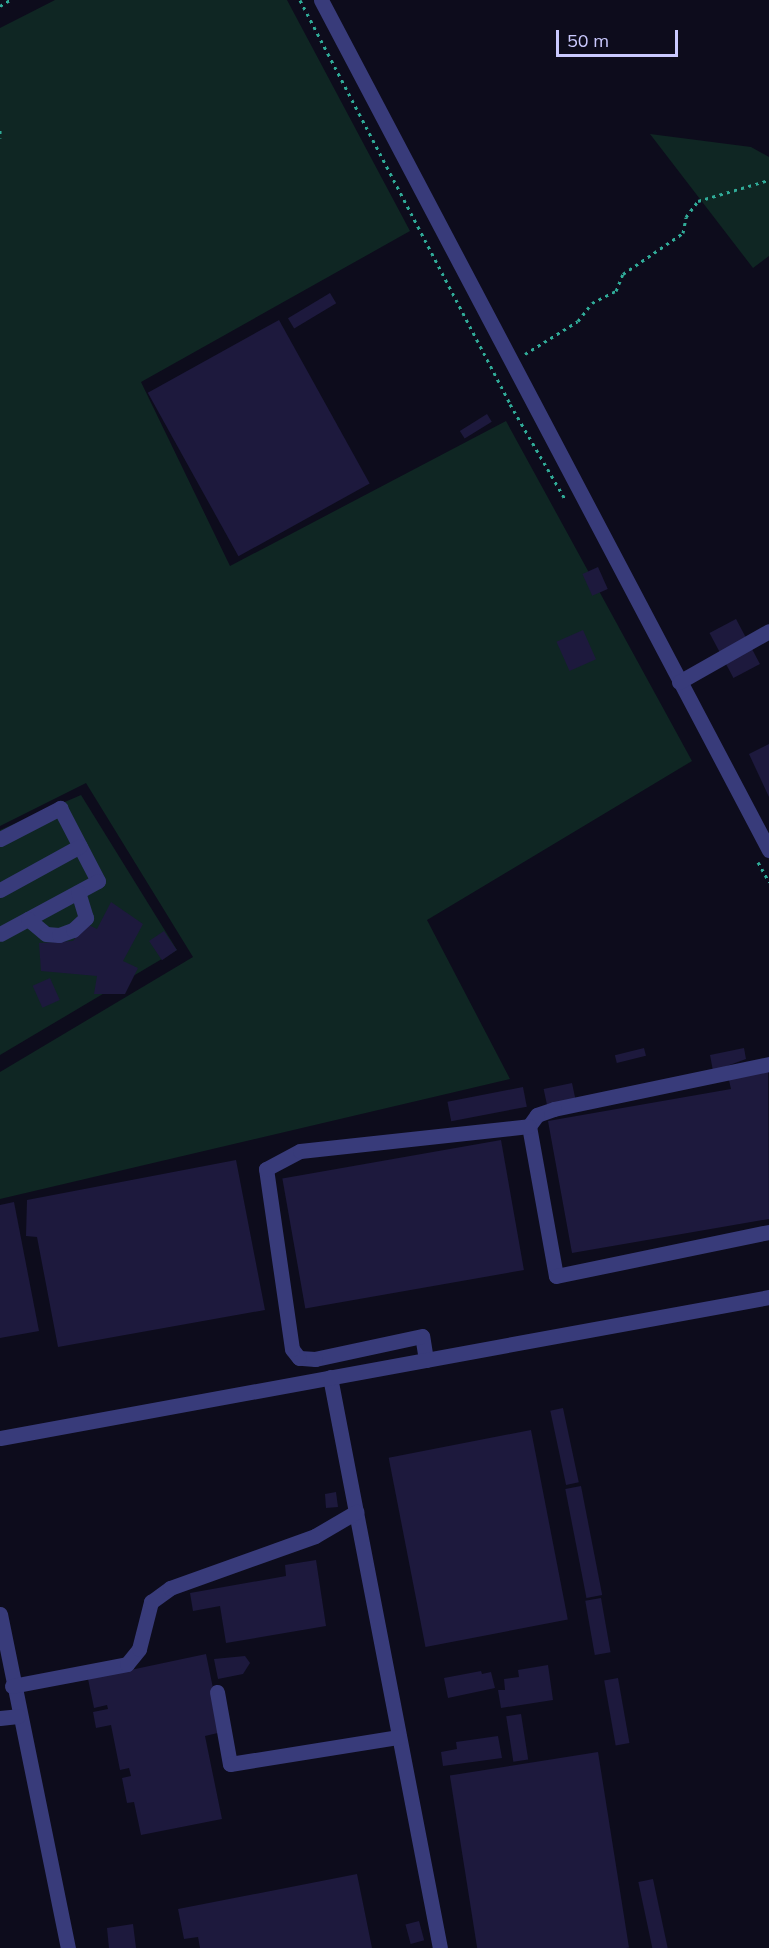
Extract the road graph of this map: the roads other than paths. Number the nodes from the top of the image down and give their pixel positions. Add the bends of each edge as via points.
1 (321, 0) edge
2 (769, 631) edge
3 (679, 682) junction
4 (0, 839) edge
5 (80, 846) junction
6 (762, 854) edge
7 (0, 890) edge
8 (78, 892) junction
9 (27, 920) junction
10 (0, 934) edge
11 (769, 1064) edge
12 (529, 1125) junction
13 (769, 1232) edge
14 (769, 1297) edge
15 (426, 1360) junction
16 (330, 1377) junction
17 (0, 1438) edge
18 (356, 1512) junction
19 (0, 1614) edge
20 (8, 1679) edge
21 (218, 1692) dead end
22 (18, 1716) junction
23 (0, 1718) edge
24 (399, 1737) junction
25 (68, 1948) edge
26 (440, 1948) edge

1 - 3 street
2 - 3 street
3 - 6 street
4 - 5 street via 60,808
5 - 7 street
5 - 8 street via 98,881
8 - 9 street
8 - 9 street via 86,918 73,930 46,934
9 - 10 street
11 - 12 street via 554,1109 537,1115
12 - 13 street via 556,1276
12 - 15 street via 300,1151 266,1169 292,1349 298,1358 315,1359 422,1336
14 - 15 street
15 - 16 street
16 - 17 street
16 - 18 street
18 - 20 street via 315,1536 170,1588 152,1602 139,1649 127,1664
18 - 24 street
19 - 20 street
20 - 22 street
21 - 24 street via 230,1764
22 - 23 street
22 - 25 street
24 - 26 street

